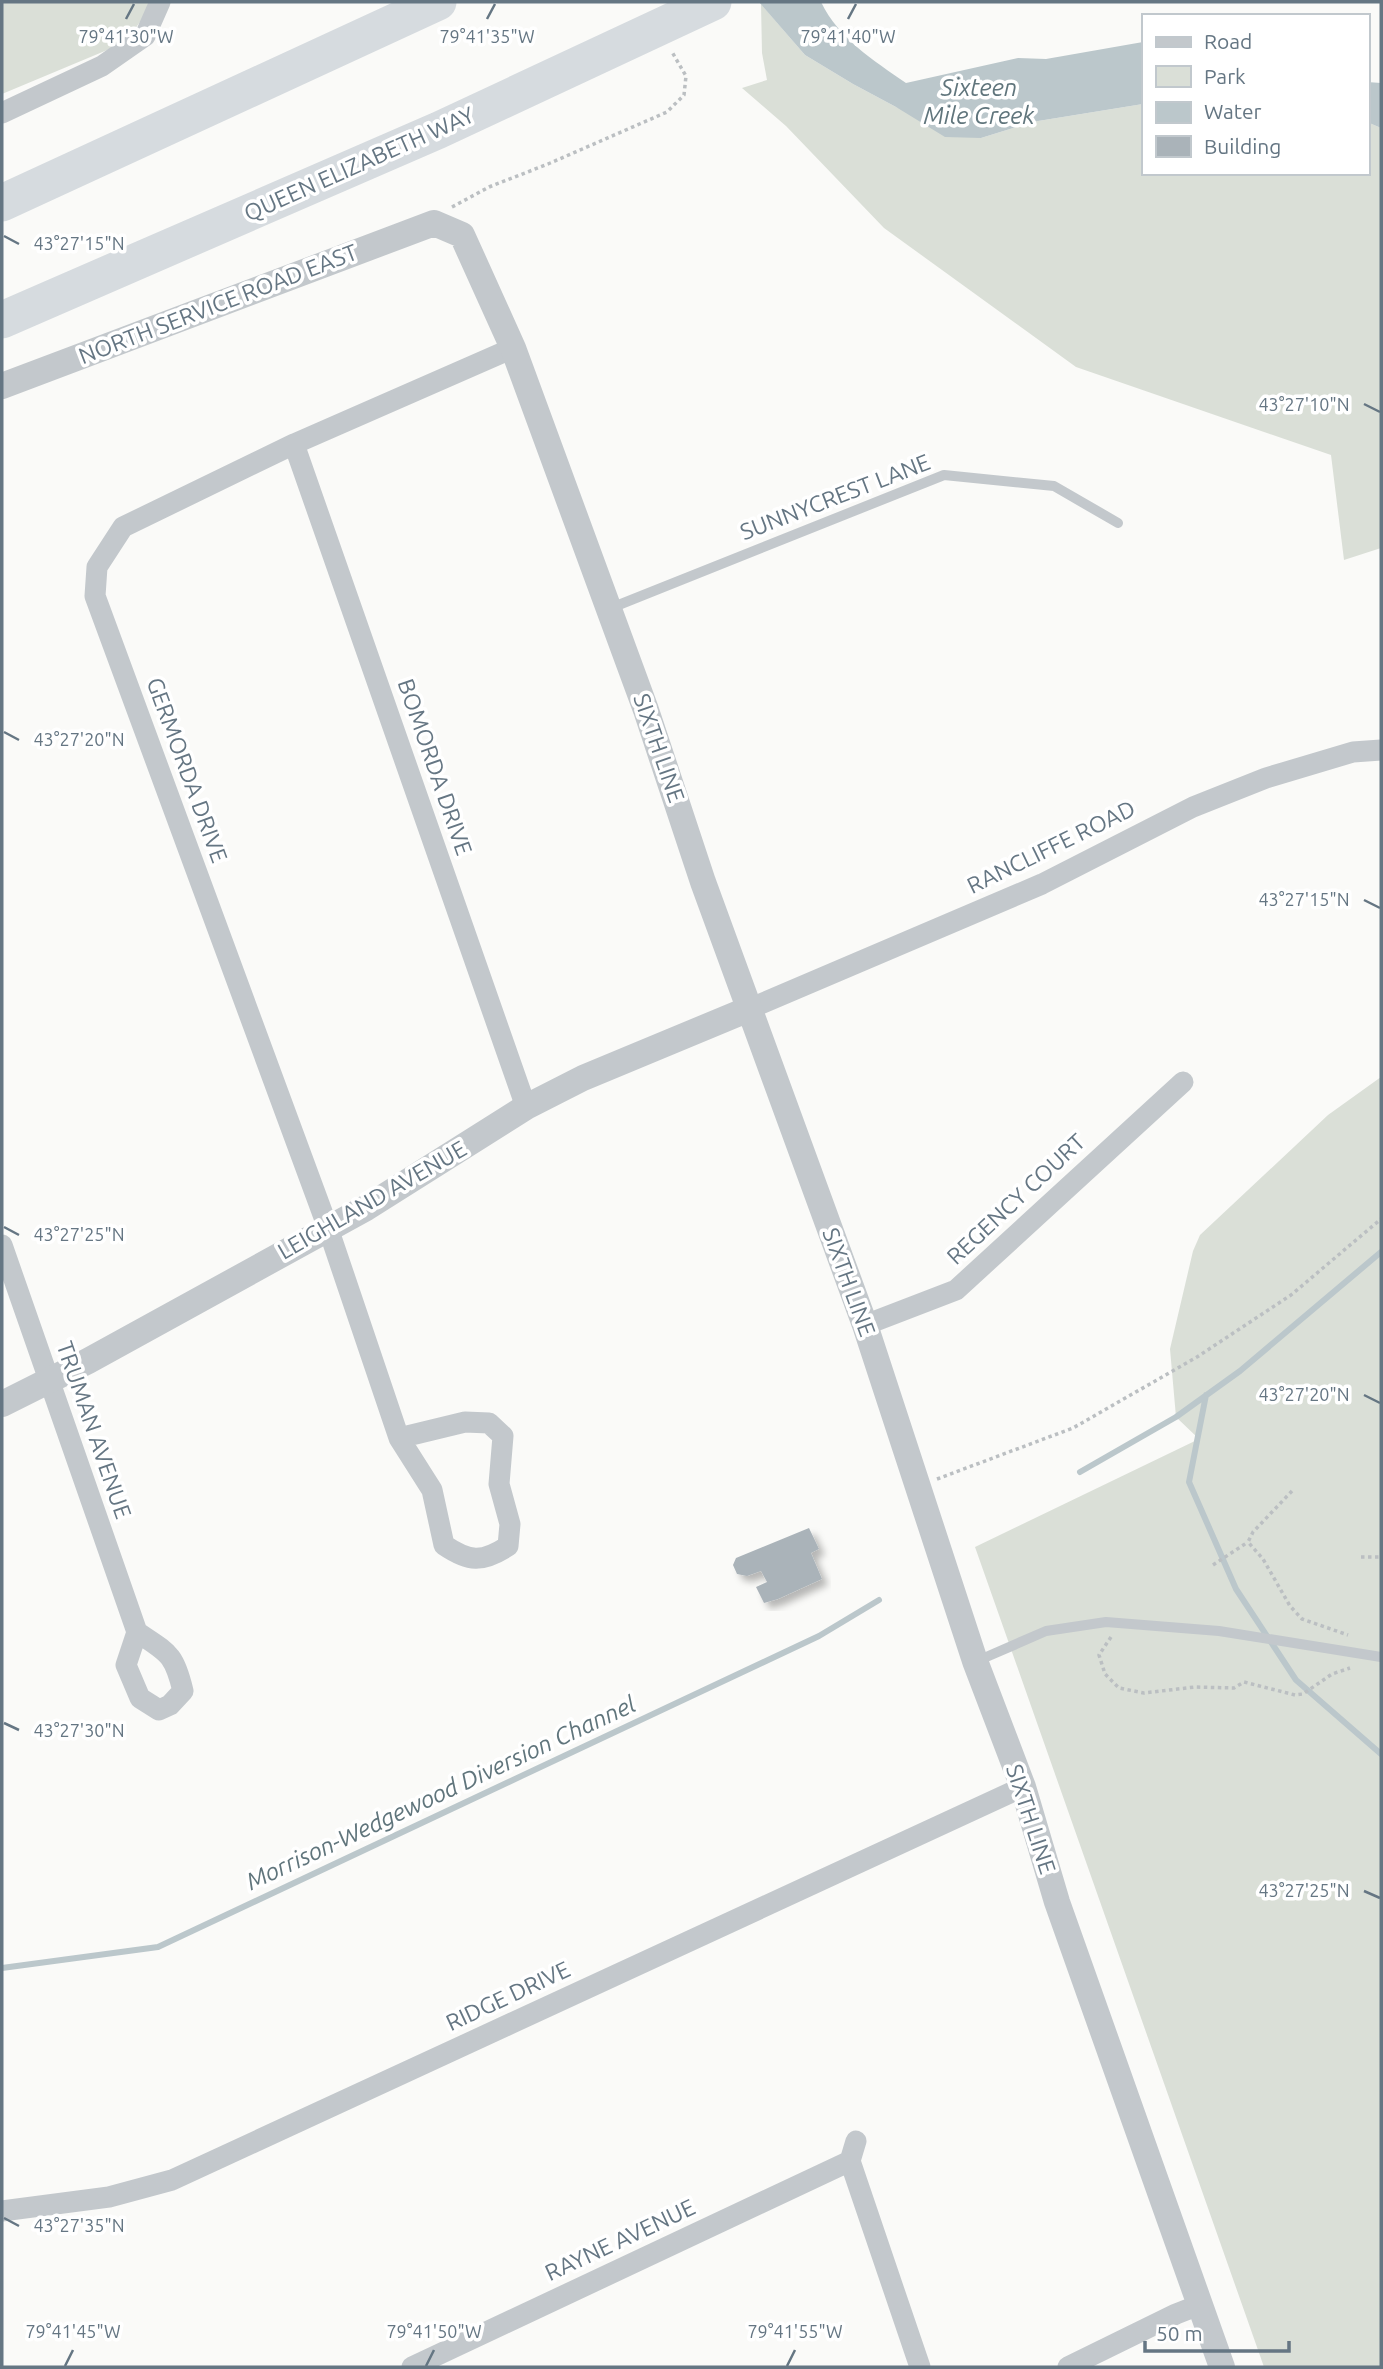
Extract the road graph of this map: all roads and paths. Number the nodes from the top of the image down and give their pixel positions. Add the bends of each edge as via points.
1 (160, 2) edge
2 (438, 2) edge
3 (713, 2) edge
4 (654, 40) junction
5 (2, 113) edge
6 (2, 203) edge
7 (434, 223) junction
8 (2, 320) edge
9 (513, 348) junction
10 (2, 386) edge
11 (294, 444) junction
12 (1118, 523) dead end
13 (610, 609) junction
14 (1381, 750) edge
15 (749, 1009) junction
16 (1183, 1082) dead end
17 (526, 1107) junction
18 (1381, 1219) edge
19 (328, 1228) junction
20 (2, 1245) edge
21 (865, 1325) junction
22 (50, 1381) junction
23 (2, 1404) edge
24 (399, 1438) junction
25 (918, 1486) junction
26 (1292, 1492) dead end
27 (1248, 1542) junction
28 (1381, 1556) edge
29 (1361, 1557) dead end
30 (1213, 1565) dead end
31 (1120, 1623) junction
32 (137, 1632) dead end
33 (1349, 1635) dead end
34 (1381, 1657) edge
35 (975, 1661) junction
36 (1332, 1674) dead end
37 (1023, 1787) junction
38 (2, 2211) edge
39 (1199, 2305) junction
40 (412, 2367) edge
41 (920, 2367) edge
42 (1069, 2367) edge
43 (1222, 2367) edge

1 - 5 street via 145,36 102,66
2 - 6 highway
3 - 4 highway, QUEEN ELIZABETH WAY
4 - 7 path via 686,75 684,96 667,113 489,187 454,205
4 - 8 highway, QUEEN ELIZABETH WAY
7 - 9 street, SIXTH LINE via 462,235
7 - 10 street, NORTH SERVICE ROAD EAST
9 - 11 street, GERMORDA DRIVE
9 - 13 street, SIXTH LINE
11 - 17 street, BOMORDA DRIVE
11 - 19 street, GERMORDA DRIVE via 122,527 97,567 95,596
12 - 13 lane, SUNNYCREST LANE via 1054,486 944,475
13 - 15 street, SIXTH LINE
14 - 15 street, RANCLIFFE ROAD via 1353,752 1278,774 1193,807 1042,884
15 - 17 street, LEIGHLAND AVENUE via 583,1078
15 - 21 street, SIXTH LINE
16 - 21 street, REGENCY COURT via 956,1290
17 - 19 street, LEIGHLAND AVENUE
18 - 25 path via 1291,1295 1198,1357 1073,1428
19 - 22 street, LEIGHLAND AVENUE
19 - 24 street, GERMORDA DRIVE
20 - 22 street, TRUMAN AVENUE
21 - 25 street, SIXTH LINE
22 - 23 street, LEIGHLAND AVENUE
22 - 32 street, TRUMAN AVENUE
24 - 24 street, GERMORDA DRIVE via 432,1490 444,1545 463,1558 491,1557 508,1546 510,1524 499,1484 503,1436 489,1423 465,1422
25 - 35 street, SIXTH LINE
26 - 27 path
27 - 30 path
27 - 33 path via 1302,1619
28 - 29 path
31 - 34 lane via 1219,1632
31 - 35 lane via 1046,1631
31 - 36 path via 1099,1655 1105,1674 1119,1688 1144,1693 1234,1688 1244,1682 1294,1695
35 - 37 street, SIXTH LINE
37 - 38 street, RIDGE DRIVE via 172,2180 109,2197
37 - 39 street, SIXTH LINE via 1057,1902
39 - 42 street
39 - 43 street, SIXTH LINE
40 - 41 street, RAYNE AVENUE via 853,2151

